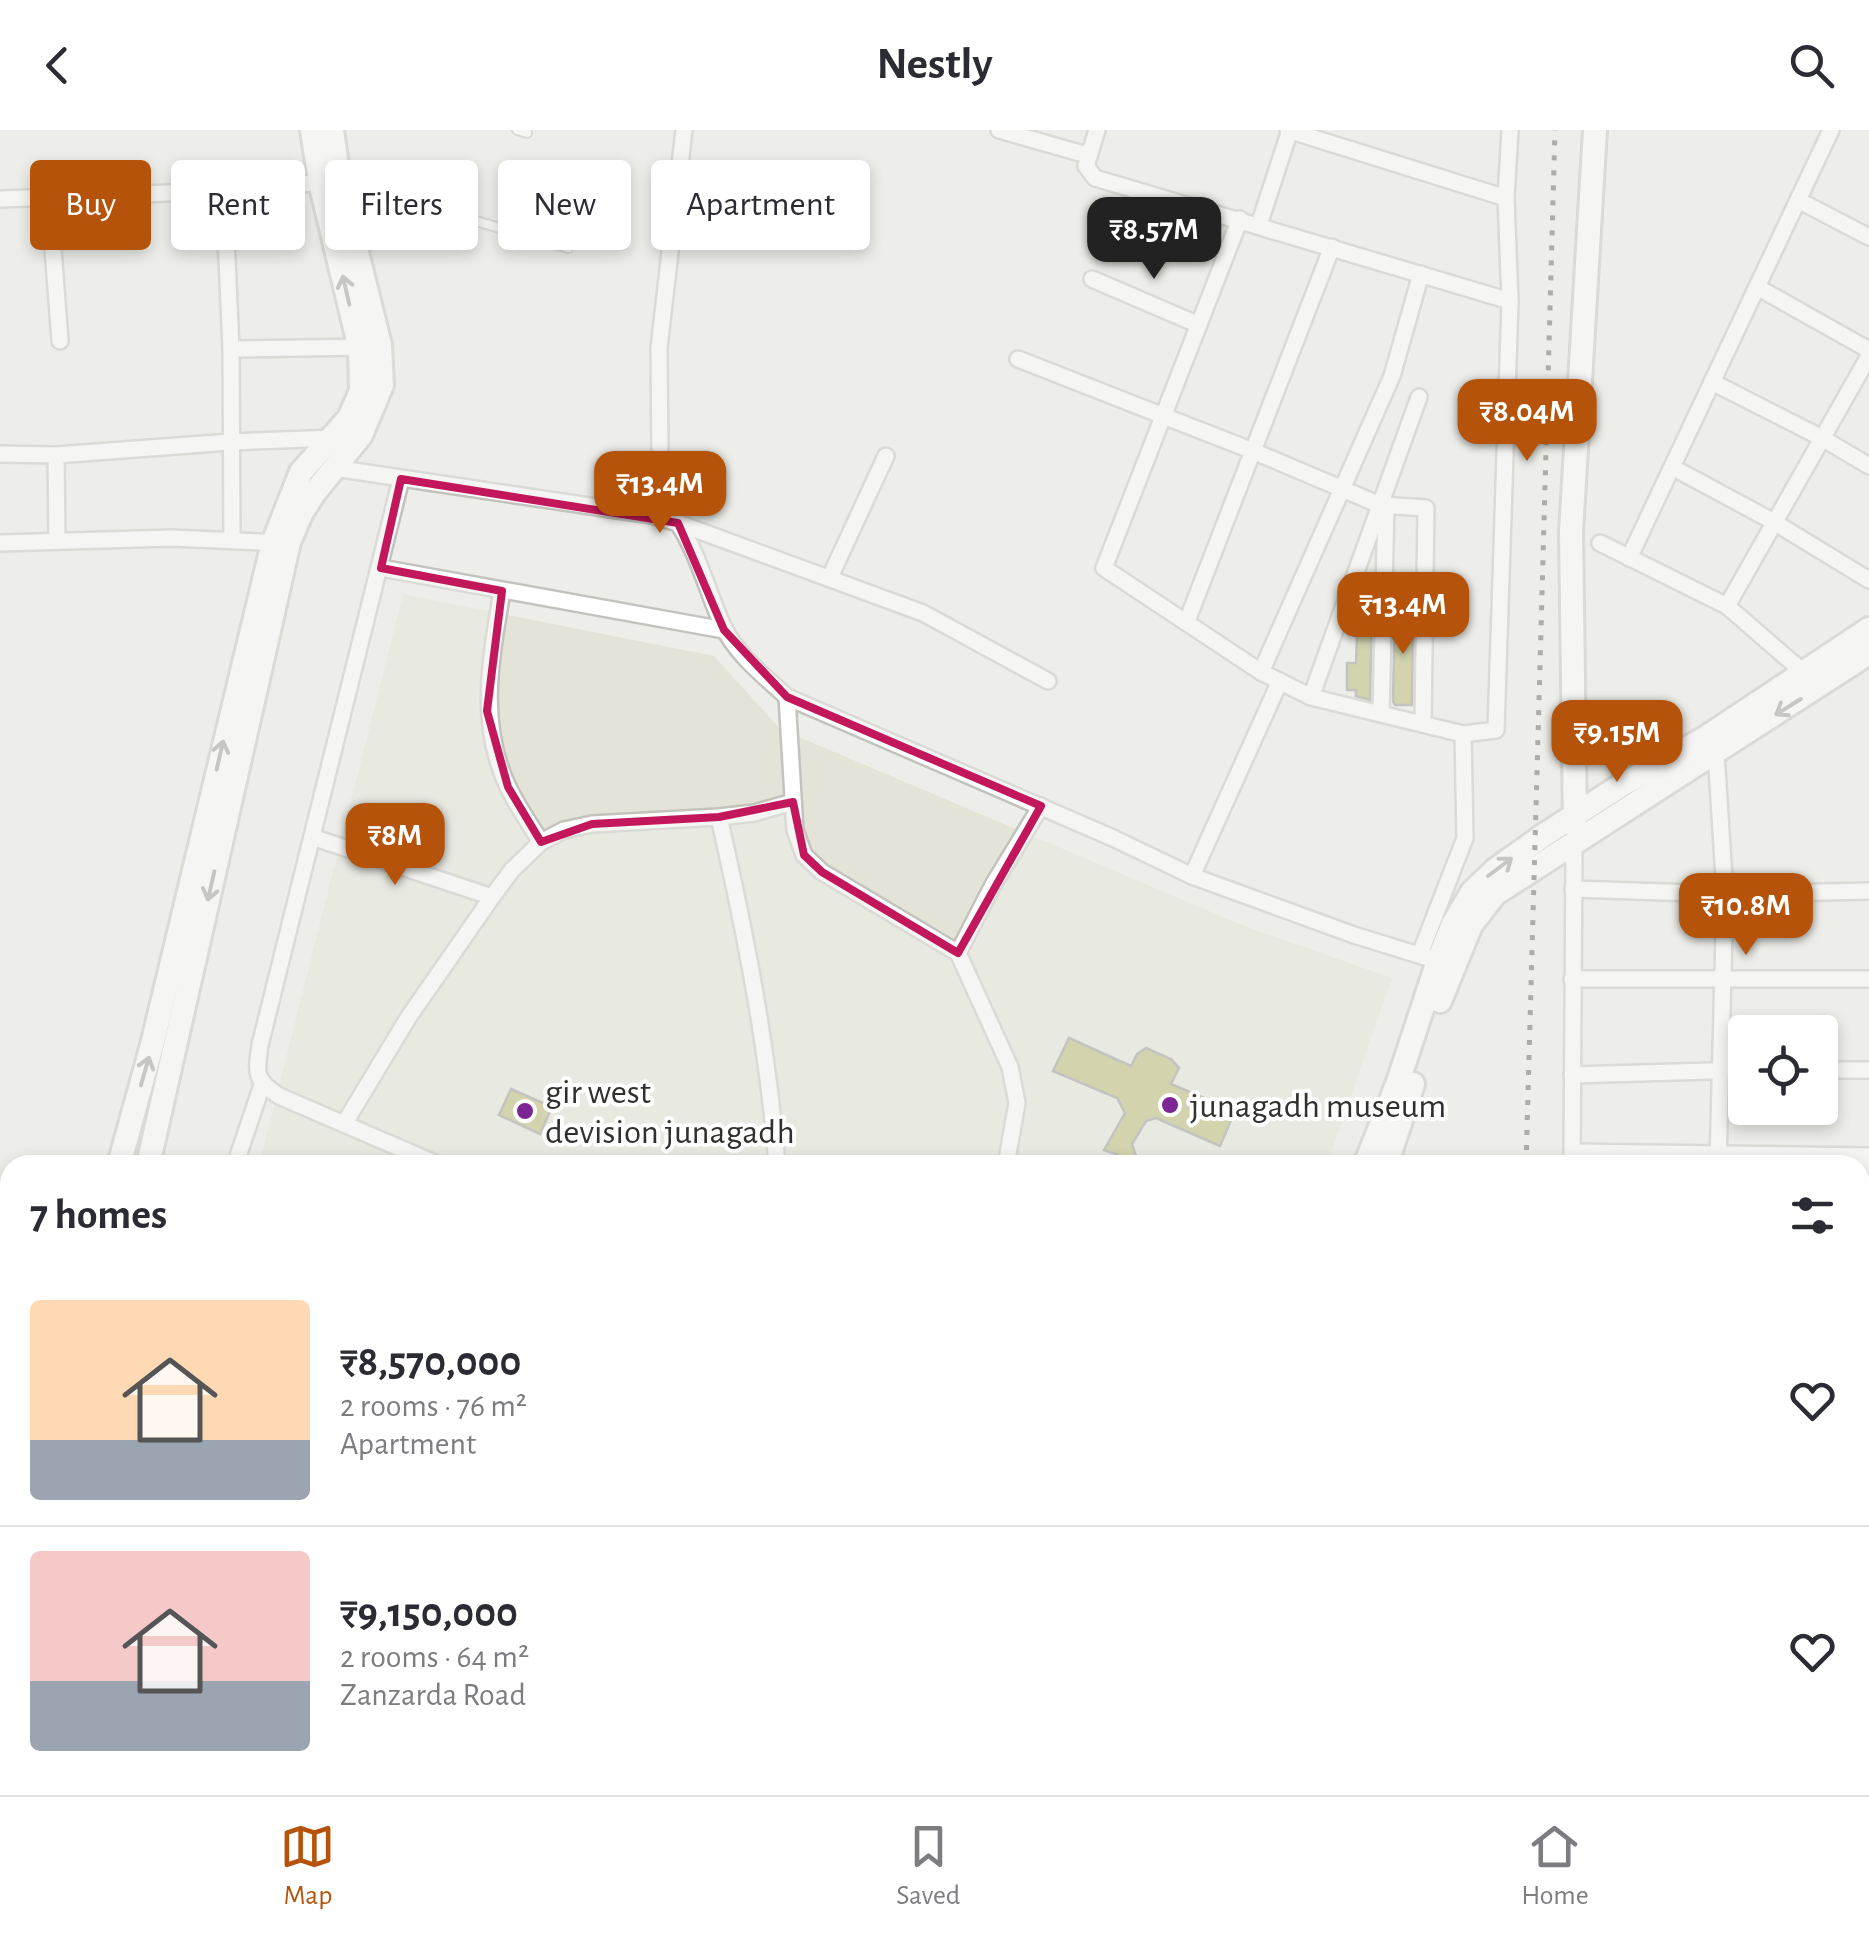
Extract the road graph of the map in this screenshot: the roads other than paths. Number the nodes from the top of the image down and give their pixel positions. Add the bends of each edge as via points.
1 (312, 130) edge
2 (332, 130) edge
3 (517, 130) edge
4 (684, 130) edge
5 (999, 130) edge
6 (1097, 130) edge
7 (1289, 130) edge
8 (1510, 130) edge
9 (1595, 130) edge
10 (1831, 130) edge
11 (528, 133) dead end
12 (1088, 155) junction
13 (331, 160) edge
14 (325, 167) edge
15 (30, 197) edge
16 (1506, 198) junction
17 (0, 199) edge
18 (1798, 200) junction
19 (1240, 219) junction
20 (1259, 225) junction
21 (1869, 237) edge
22 (1332, 247) junction
23 (53, 250) edge
24 (227, 250) edge
25 (347, 250) edge
26 (1421, 274) junction
27 (1092, 279) dead end
28 (1758, 287) junction
29 (1510, 300) junction
30 (1199, 326) junction
31 (60, 341) dead end
32 (370, 347) junction
33 (231, 349) junction
34 (1869, 353) edge
35 (1018, 359) dead end
36 (1712, 382) junction
37 (1419, 397) dead end
38 (1163, 417) junction
39 (361, 435) junction
40 (332, 438) junction
41 (1822, 438) junction
42 (230, 442) junction
43 (1253, 450) junction
44 (0, 454) edge
45 (56, 455) junction
46 (886, 456) dead end
47 (1869, 466) edge
48 (334, 468) junction
49 (1672, 468) junction
50 (402, 479) junction
51 (1342, 489) junction
52 (1383, 506) junction
53 (678, 522) junction
54 (1774, 522) junction
55 (232, 539) junction
56 (57, 541) junction
57 (1600, 542) dead end
58 (0, 543) edge
59 (281, 543) junction
60 (1630, 558) junction
61 (381, 568) junction
62 (830, 577) junction
63 (1869, 580) edge
64 (502, 591) junction
65 (1727, 606) junction
66 (1187, 622) junction
67 (1869, 629) edge
68 (724, 630) junction
69 (1869, 654) edge
70 (1260, 672) junction
71 (1803, 672) junction
72 (1048, 681) dead end
73 (1280, 682) junction
74 (787, 697) junction
75 (1311, 698) junction
76 (1381, 714) junction
77 (1423, 723) junction
78 (1463, 734) junction
79 (1716, 752) junction
80 (793, 802) junction
81 (1041, 806) junction
82 (1575, 815) junction
83 (720, 817) junction
84 (312, 837) junction
85 (541, 842) junction
86 (1574, 846) junction
87 (1192, 876) junction
88 (1573, 889) junction
89 (1869, 891) edge
90 (1725, 894) junction
91 (492, 897) junction
92 (958, 953) junction
93 (1429, 958) junction
94 (1723, 978) junction
95 (1572, 979) junction
96 (1869, 979) edge
97 (1720, 1070) junction
98 (1728, 1070) edge
99 (1838, 1070) edge
100 (1869, 1070) edge
101 (1572, 1075) junction
102 (262, 1085) junction
103 (344, 1124) junction
104 (121, 1155) edge
105 (150, 1155) edge
106 (238, 1155) edge
107 (415, 1155) edge
108 (777, 1155) edge
109 (1008, 1155) edge
110 (1369, 1155) edge
111 (1389, 1155) edge
112 (1572, 1155) edge
113 (1718, 1155) edge

1 - 14 street
2 - 13 street
3 - 11 lane
4 - 53 street via 659,348 660,461
5 - 12 street
6 - 12 street
7 - 16 street
7 - 20 street
8 - 16 street
9 - 82 street via 1572,532
10 - 18 street
12 - 19 street via 1086,166 1095,178
15 - 17 street
16 - 29 street
18 - 21 street
18 - 28 street
19 - 20 street
19 - 30 street
20 - 22 street
22 - 26 street
22 - 43 street
23 - 31 street
24 - 33 street
25 - 32 street
26 - 29 street
26 - 51 street via 1392,376
27 - 30 street
28 - 34 street
28 - 36 street
29 - 78 street via 1496,730
30 - 38 street
32 - 33 street
32 - 39 street via 382,385
32 - 40 street via 361,391
33 - 42 street
34 - 41 street
35 - 38 street
36 - 41 street
36 - 49 street
37 - 52 street
38 - 43 street
38 - 66 street via 1104,568
39 - 40 street
39 - 48 street
40 - 42 street
40 - 59 street via 301,472
41 - 47 street
41 - 54 street
42 - 45 street
42 - 55 street
43 - 51 street
43 - 66 street
44 - 45 street
45 - 56 street
46 - 62 street
48 - 50 street
48 - 59 street
49 - 54 street
49 - 60 street
50 - 53 street
50 - 61 street
51 - 52 street
51 - 70 street
52 - 75 street
52 - 76 street
52 - 77 street via 1426,508
53 - 62 street
53 - 68 street
54 - 63 street
54 - 65 street
55 - 56 street
55 - 59 street
56 - 58 street
57 - 60 street
104 -> 59 street
59 -> 105 street
60 - 65 street
61 - 64 street
61 - 84 street
62 - 72 street via 924,613
64 - 68 street
64 - 85 street via 488,711 508,787
65 - 71 street
66 - 70 street
67 - 71 street
68 - 74 street
69 -> 79 street
70 - 73 street
71 - 82 street
73 - 75 street
73 - 87 street
74 - 80 street
74 - 81 street
75 - 76 street
76 - 77 street
77 - 78 street
78 - 93 street via 1465,838
79 - 86 street
79 - 90 street
80 - 83 street
80 - 92 street via 804,855 822,872
81 - 87 street
81 - 92 street
82 - 86 street
93 -> 82 street via 1472,892
83 - 85 street via 592,824
83 - 108 street via 768,1066
84 - 91 street
84 - 102 street via 260,1045 256,1072
85 - 91 street
86 - 88 street
86 - 111 street via 1486,902 1471,925
87 - 93 street
88 - 90 street
88 - 95 street
89 - 90 street
90 - 94 street
91 - 103 street
92 - 109 street via 1010,1067 1017,1104
93 - 110 street via 1398,1082
94 - 95 street
94 - 96 street
94 - 97 street
95 - 101 street
97 - 98 street
97 - 101 street
97 - 113 street
99 - 100 street
101 - 112 street
102 - 103 street
102 - 106 street
103 - 107 street

